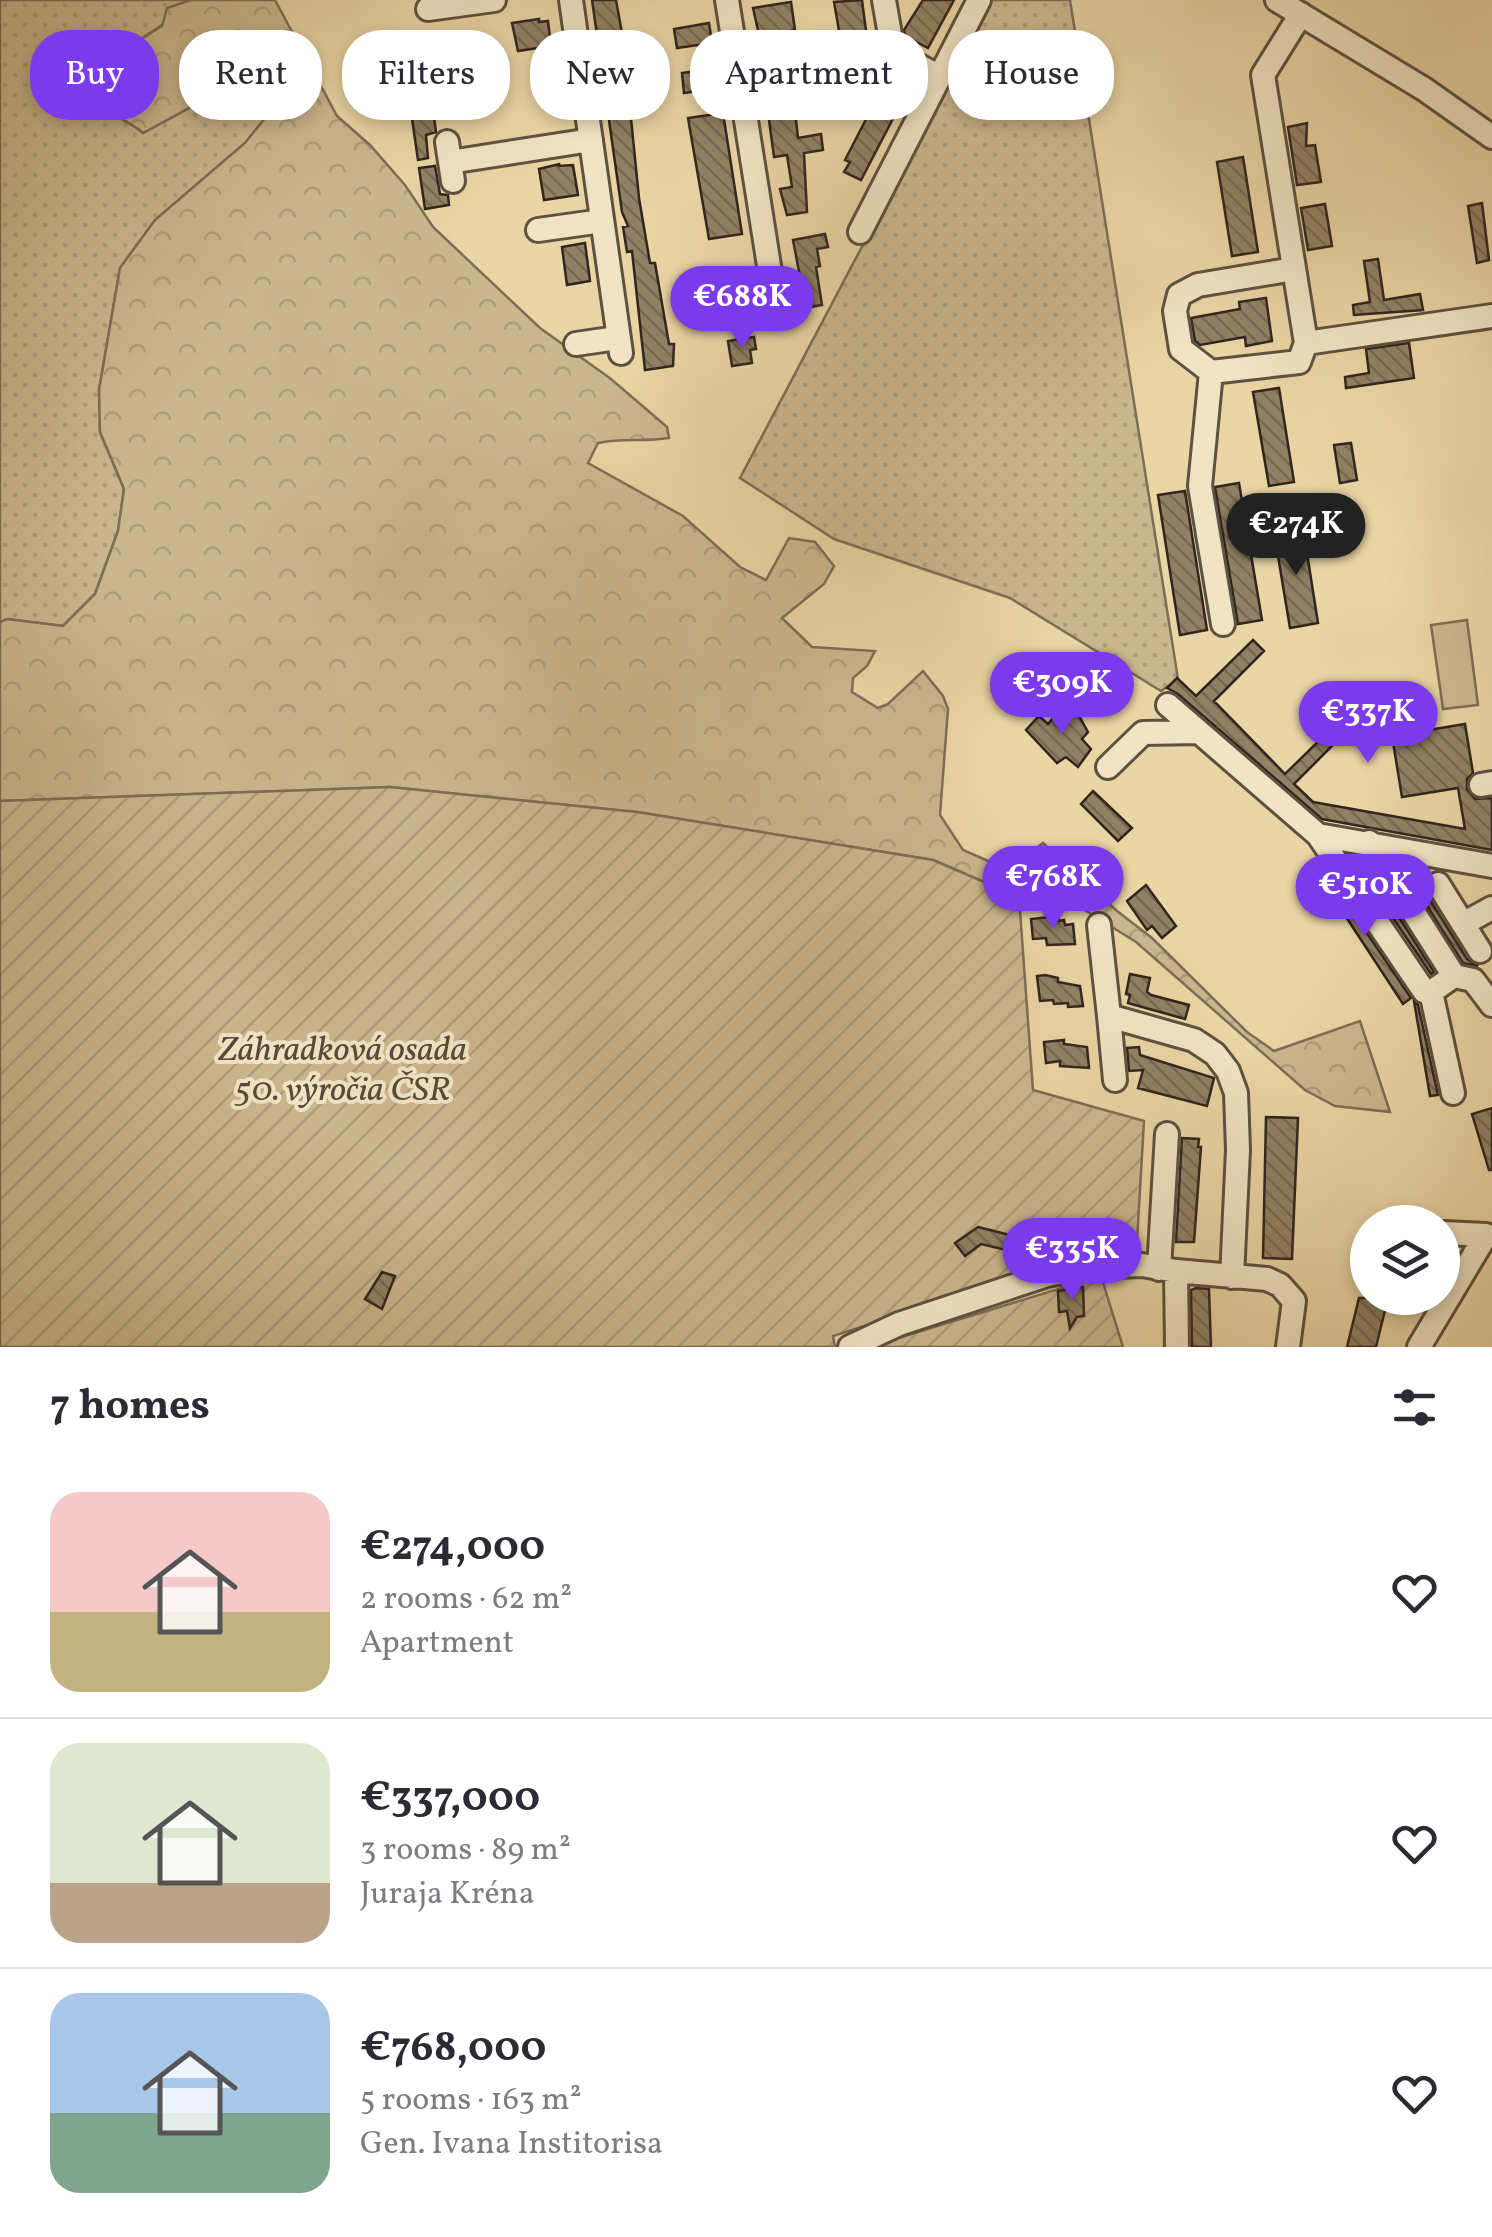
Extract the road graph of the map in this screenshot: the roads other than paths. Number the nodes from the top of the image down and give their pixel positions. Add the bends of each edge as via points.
1 (494, 0) edge
2 (571, 0) edge
3 (727, 0) edge
4 (884, 0) edge
5 (979, 0) edge
6 (1277, 0) edge
7 (429, 14) edge
8 (1300, 14) junction
9 (940, 77) junction
10 (1492, 136) edge
11 (590, 140) junction
12 (450, 162) dead end
13 (602, 221) junction
14 (538, 230) dead end
15 (860, 232) dead end
16 (1294, 270) junction
17 (776, 310) dead end
18 (1492, 316) edge
19 (1306, 342) junction
20 (576, 344) dead end
21 (1211, 372) junction
22 (1223, 624) dead end
23 (1168, 705) dead end
24 (1200, 732) junction
25 (1108, 766) dead end
26 (1318, 835) junction
27 (1368, 842) junction
28 (1492, 866) edge
29 (1438, 884) dead end
30 (1492, 908) edge
31 (1464, 924) junction
32 (1099, 925) dead end
33 (1480, 952) dead end
34 (1454, 976) junction
35 (1431, 992) junction
36 (1492, 1005) edge
37 (1109, 1016) junction
38 (1115, 1080) dead end
39 (1452, 1093) dead end
40 (1167, 1134) dead end
41 (1460, 1234) edge
42 (1167, 1270) junction
43 (1232, 1276) junction
44 (1460, 1278) edge
45 (1437, 1315) edge
46 (850, 1347) edge
47 (1177, 1347) edge
48 (1288, 1347) edge
49 (1418, 1347) edge

1 - 7 street
2 - 11 street
3 - 17 street
4 - 9 street via 893,52
5 - 9 street
6 - 8 street
8 - 10 street
8 - 16 street via 1263,75
9 - 15 street
11 - 12 street
11 - 13 street
13 - 14 street
13 - 20 street via 619,346
16 - 19 street
16 - 21 street via 1198,285 1179,295 1181,349
18 - 19 street
19 - 21 street via 1300,362
21 - 22 street via 1200,486
23 - 24 street
24 - 25 street via 1143,733
24 - 26 street
26 - 27 street
26 - 35 street
27 - 28 street
27 - 34 street
29 - 31 street
30 - 31 street
31 - 33 street
32 - 37 street
34 - 35 street
34 - 36 street via 1472,980
35 - 39 street
37 - 38 street
37 - 43 street via 1194,1040 1228,1071 1236,1092 1238,1150
40 - 42 street
41 - 44 street via 1486,1235
42 - 43 street
42 - 46 street via 1142,1265 1047,1274
42 - 47 street
43 - 48 street via 1267,1279 1294,1301
45 - 49 street

